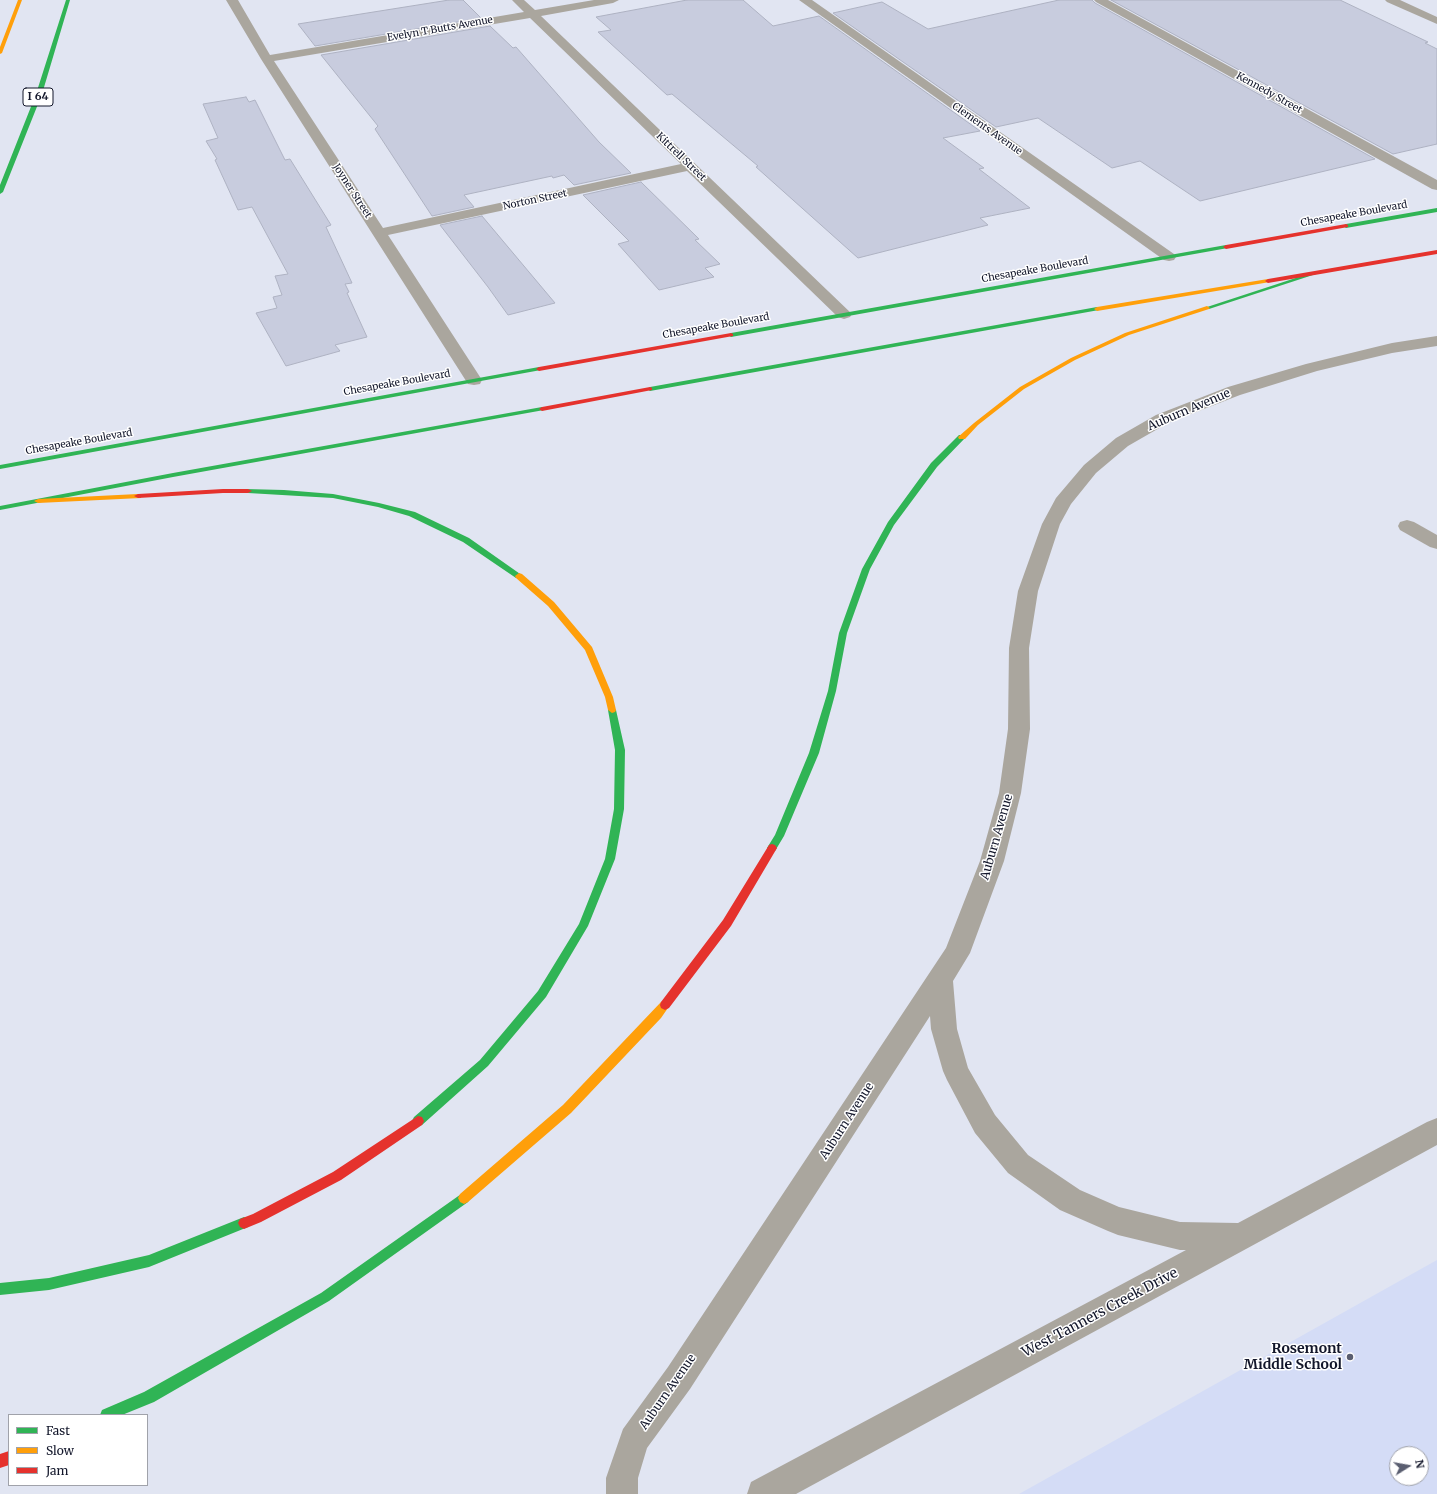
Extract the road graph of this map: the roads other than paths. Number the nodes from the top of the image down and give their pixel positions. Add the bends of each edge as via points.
1 (20, 0) edge
2 (68, 0) edge
3 (232, 0) edge
4 (518, 0) edge
5 (613, 0) edge
6 (805, 0) edge
7 (1100, 0) edge
8 (1391, 0) edge
9 (1430, 5) dead end
10 (1411, 9) junction
11 (532, 14) junction
12 (1437, 21) edge
13 (0, 53) edge
14 (267, 59) junction
15 (690, 166) junction
16 (1437, 186) edge
17 (0, 192) edge
18 (1437, 210) edge
19 (379, 233) junction
20 (1437, 252) edge
21 (1169, 257) junction
22 (1316, 273) junction
23 (844, 314) junction
24 (1437, 341) edge
25 (474, 380) junction
26 (0, 467) edge
27 (38, 502) junction
28 (0, 508) edge
29 (1407, 526) dead end
30 (1437, 543) edge
31 (940, 978) junction
32 (1437, 1131) edge
33 (1242, 1237) junction
34 (0, 1289) edge
35 (109, 1414) edge
36 (622, 1494) edge
37 (763, 1494) edge

1 - 13 main road
2 - 17 main road, I 64 via 39,94
3 - 14 street, Joyner Street
4 - 11 street, Kittrell Street
5 - 11 street, Evelyn T Butts Avenue
6 - 21 street, Clements Avenue
7 - 16 street, Kennedy Street
8 - 10 street
9 - 10 street
10 - 12 street
11 - 14 street, Evelyn T Butts Avenue
11 - 15 street, Kittrell Street
14 - 19 street, Joyner Street
15 - 19 street, Norton Street
15 - 23 street, Kittrell Street
18 - 21 main road, Chesapeake Boulevard
19 - 25 street, Joyner Street
20 - 22 main road
21 - 23 main road, Chesapeake Boulevard
22 - 27 main road via 1098,309 173,475
22 - 35 main road via 1127,334 1073,359 1022,388 976,424 934,465 891,524 866,570 843,633 832,691 814,753 779,836 727,923 657,1015 566,1109 457,1204 325,1297 149,1397
23 - 25 main road, Chesapeake Boulevard
24 - 31 street, Auburn Avenue via 1392,348 1312,367 1234,391 1162,419 1117,446 1090,469 1063,502 1051,524 1028,591 1019,648 1019,728 1010,793 994,854 957,953
25 - 26 main road, Chesapeake Boulevard
27 - 28 main road
27 - 34 main road via 223,491 333,496 412,514 466,540 515,573 551,604 589,649 609,697 620,750 619,809 610,859 584,926 542,994 484,1063 426,1115 337,1176 257,1218 149,1261 49,1284
29 - 30 street
31 - 33 street via 944,1029 956,1071 985,1124 1018,1164 1070,1200 1118,1221 1180,1236
31 - 36 street, Auburn Avenue via 683,1371 634,1440 622,1478
32 - 33 street, West Tanners Creek Drive
33 - 37 street, West Tanners Creek Drive

